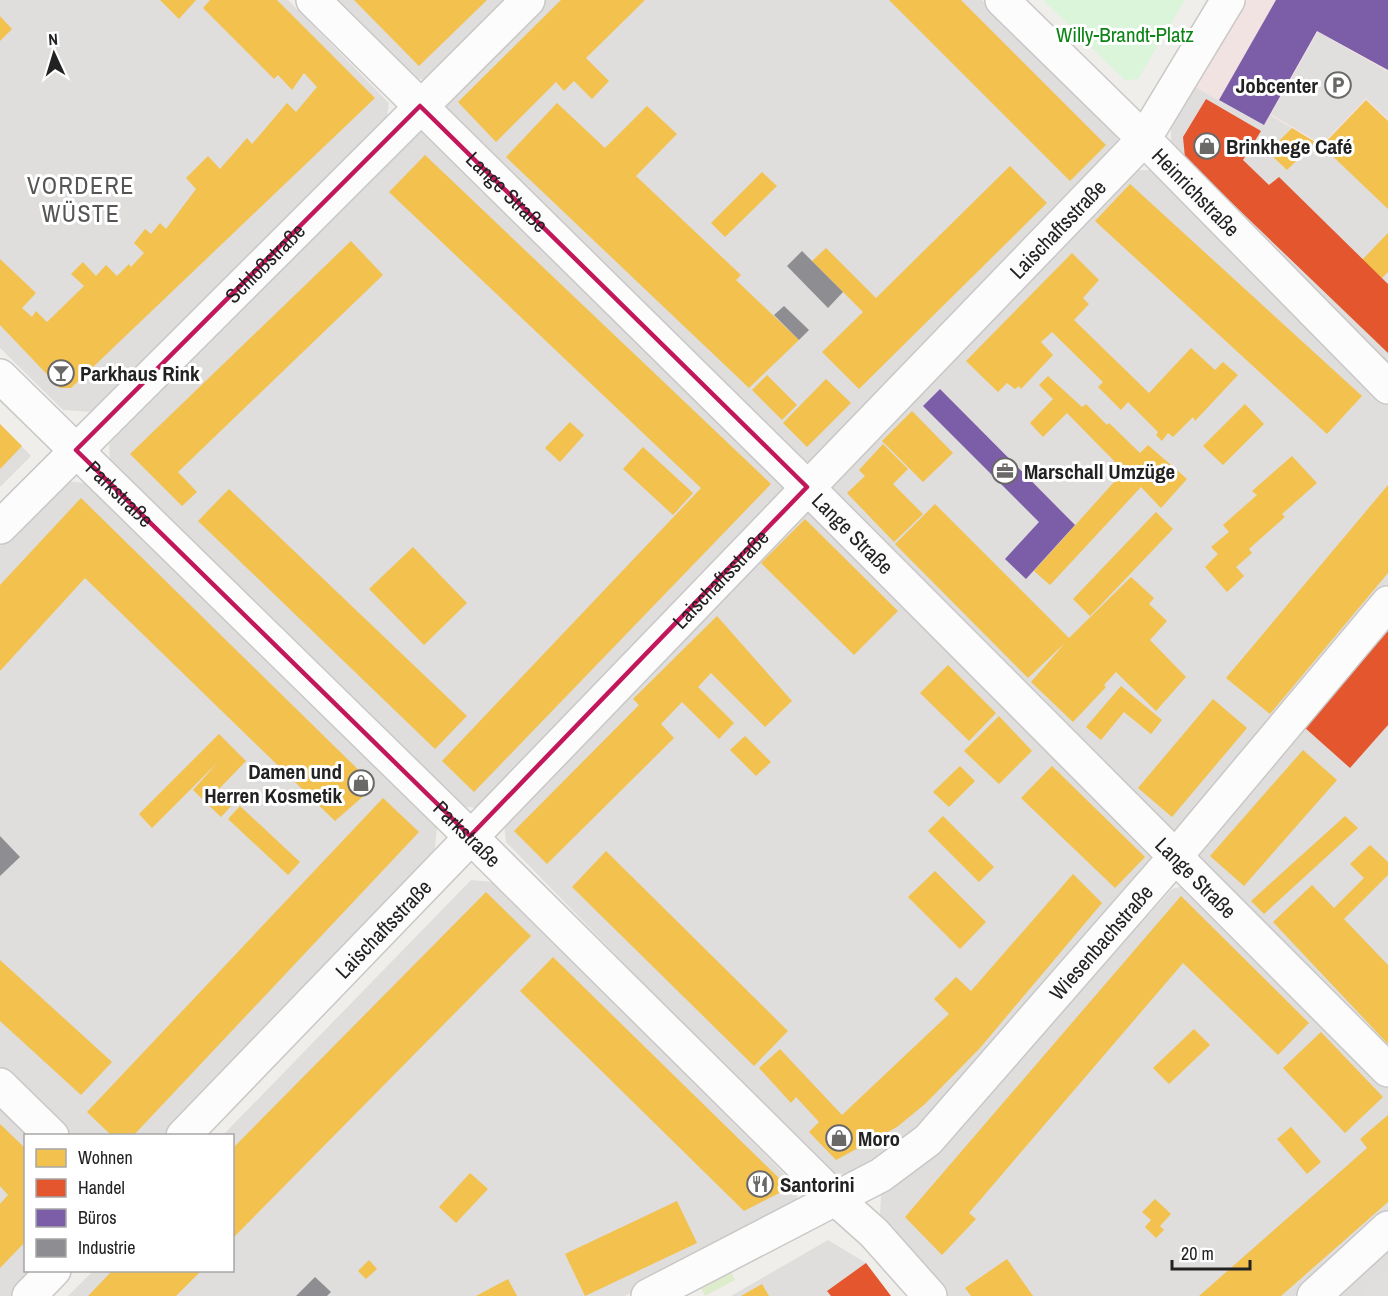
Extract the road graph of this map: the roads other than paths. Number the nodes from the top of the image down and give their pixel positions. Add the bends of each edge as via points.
1 (313, 0) edge
2 (528, 0) edge
3 (1002, 0) edge
4 (1228, 0) edge
5 (420, 106) junction
6 (1144, 139) junction
7 (0, 376) edge
8 (1388, 387) edge
9 (76, 450) junction
10 (807, 487) junction
11 (0, 527) edge
12 (1388, 603) edge
13 (470, 836) junction
14 (1175, 857) junction
15 (1388, 1070) edge
16 (0, 1084) edge
17 (50, 1134) edge
18 (185, 1134) edge
19 (836, 1199) junction
20 (1388, 1228) edge
21 (52, 1272) edge
22 (30, 1296) edge
23 (648, 1296) edge
24 (930, 1296) edge
25 (1314, 1296) edge

1 - 5 street, Lange Straße
2 - 5 street, Schloßstraße
3 - 6 street, Heinrichstraße
4 - 6 street, Laischaftsstraße
5 - 9 street, Schloßstraße
5 - 10 street, Lange Straße
6 - 8 street, Heinrichstraße
6 - 10 street, Laischaftsstraße
7 - 9 street, Parkstraße
9 - 11 street, Schloßstraße
9 - 13 street, Parkstraße
10 - 13 street, Laischaftsstraße
10 - 14 street, Lange Straße
12 - 14 street, Wiesenbachstraße
13 - 18 street, Laischaftsstraße
13 - 19 street, Parkstraße
14 - 15 street, Lange Straße
14 - 19 street, Wiesenbachstraße via 928,1140 881,1175
16 - 17 street
19 - 23 street, Wiesenbachstraße
19 - 24 street, Parkstraße via 874,1233
20 - 25 street
21 - 22 street

